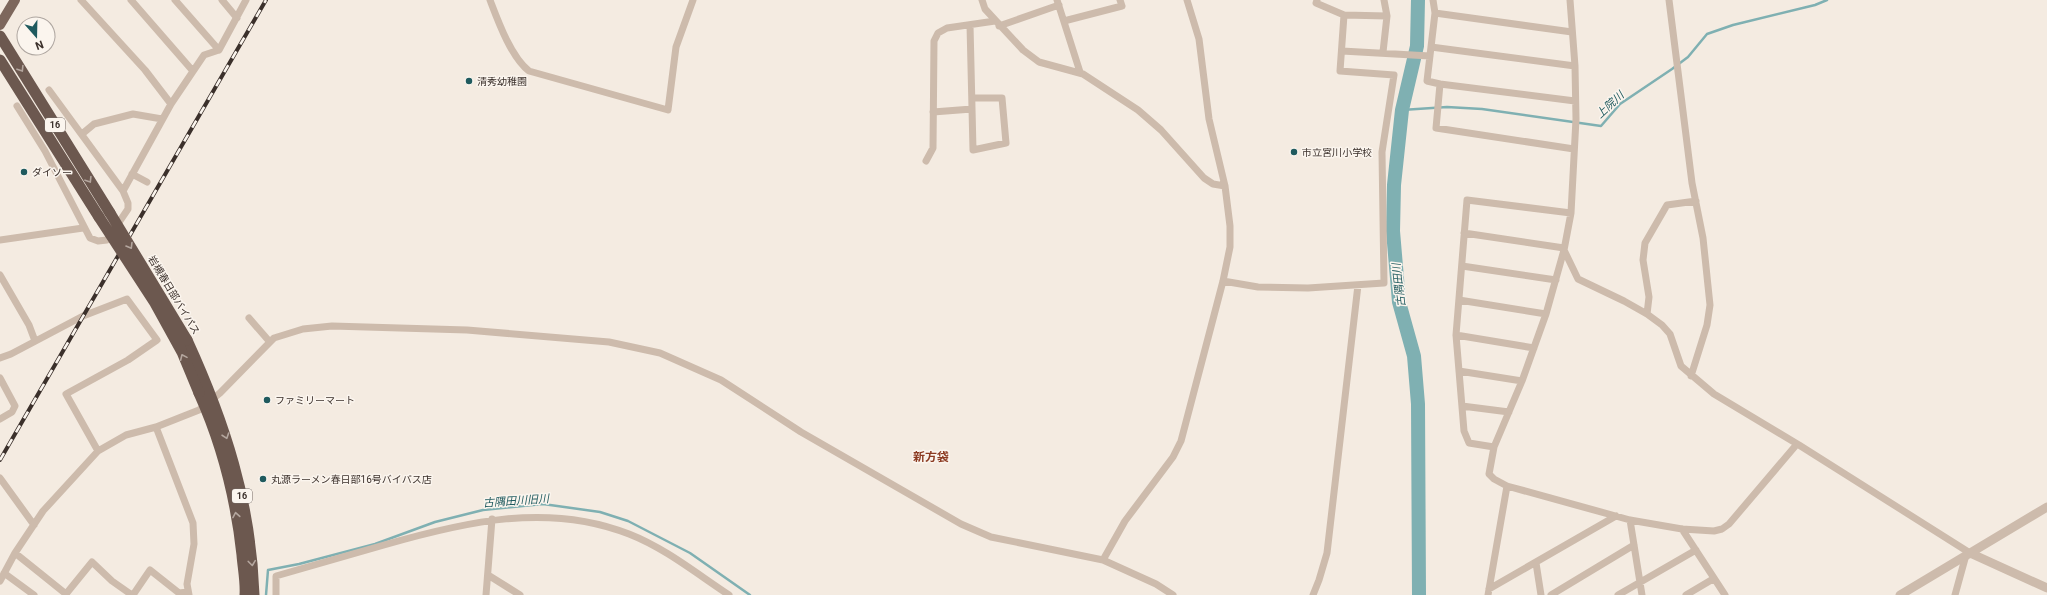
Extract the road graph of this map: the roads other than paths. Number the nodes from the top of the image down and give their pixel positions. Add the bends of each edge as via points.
1 (15, 0) edge
2 (81, 0) edge
3 (131, 0) edge
4 (175, 0) edge
5 (222, 0) edge
6 (246, 0) edge
7 (490, 0) edge
8 (693, 0) edge
9 (982, 0) edge
10 (1120, 0) edge
11 (1187, 0) edge
12 (1317, 0) edge
13 (1384, 0) edge
14 (1433, 0) edge
15 (1570, 0) edge
16 (1669, 0) edge
17 (1058, 2) edge
18 (1435, 14) junction
19 (1344, 15) junction
20 (1387, 16) junction
21 (237, 18) junction
22 (1064, 21) junction
23 (997, 23) junction
24 (0, 25) edge
25 (970, 25) junction
26 (1572, 32) junction
27 (0, 36) edge
28 (1431, 47) junction
29 (219, 50) junction
30 (1342, 51) junction
31 (1383, 52) junction
32 (1430, 56) junction
33 (0, 60) edge
34 (1575, 66) junction
35 (192, 70) junction
36 (1080, 72) junction
37 (1440, 84) junction
38 (49, 90) dead end
39 (972, 98) junction
40 (1575, 101) junction
41 (171, 104) junction
42 (17, 106) dead end
43 (972, 109) junction
44 (933, 112) junction
45 (162, 119) junction
46 (82, 134) junction
47 (1574, 149) junction
48 (926, 161) dead end
49 (132, 174) junction
50 (147, 182) dead end
51 (1225, 186) junction
52 (123, 190) junction
53 (1696, 201) junction
54 (1571, 213) junction
55 (83, 228) junction
56 (1464, 233) junction
57 (0, 240) edge
58 (1564, 249) junction
59 (1462, 266) junction
60 (0, 275) edge
61 (1556, 280) junction
62 (1223, 281) junction
63 (1358, 285) junction
64 (1459, 300) junction
65 (1546, 314) junction
66 (1647, 314) junction
67 (249, 318) dead end
68 (1456, 336) junction
69 (35, 341) junction
70 (269, 341) junction
71 (1534, 348) junction
72 (0, 358) edge
73 (1459, 371) junction
74 (1691, 376) junction
75 (0, 378) edge
76 (1522, 381) junction
77 (203, 390) junction
78 (209, 403) junction
79 (1462, 406) junction
80 (1509, 412) junction
81 (0, 419) edge
82 (156, 427) junction
83 (1796, 444) junction
84 (1494, 448) junction
85 (98, 451) junction
86 (0, 478) edge
87 (1507, 486) junction
88 (2047, 507) edge
89 (1616, 516) junction
90 (492, 519) junction
91 (1630, 520) junction
92 (34, 525) junction
93 (1682, 528) junction
94 (1634, 545) junction
95 (1696, 550) junction
96 (15, 553) junction
97 (1968, 554) junction
98 (1102, 560) junction
99 (1536, 563) junction
100 (4, 573) junction
101 (488, 575) junction
102 (1713, 578) junction
103 (0, 581) edge
104 (1640, 582) junction
105 (2047, 588) edge
106 (1488, 592) edge
107 (188, 593) edge
108 (34, 595) edge
109 (131, 595) edge
110 (246, 595) edge
111 (254, 595) edge
112 (276, 595) edge
113 (486, 595) edge
114 (520, 595) edge
115 (729, 595) edge
116 (1173, 595) edge
117 (1313, 595) edge
118 (1541, 595) edge
119 (1551, 595) edge
120 (1618, 595) edge
121 (1642, 595) edge
122 (1686, 595) edge
123 (1725, 595) edge
124 (1900, 595) edge
125 (1955, 595) edge

1 - 24 main road
2 - 41 street via 145,70
3 - 35 street
4 - 29 street
5 - 21 street
6 - 21 street
7 - 8 street via 515,54 523,67 529,71 668,110 676,47
9 - 23 street via 985,9
10 - 22 street via 1122,6
11 - 51 street via 1199,39 1209,119
12 - 19 street via 1316,3
13 - 20 street
14 - 18 street
15 - 26 street
16 - 53 street
17 - 22 street
17 - 23 street
18 - 26 street
18 - 28 street
19 - 20 street
19 - 30 street
20 - 31 street
21 - 29 street
22 - 36 street
23 - 25 street
23 - 36 street via 1023,50 1039,62
25 - 39 street
25 - 44 street via 947,28 938,33 934,41
26 - 34 street
27 -> 77 highway, 岩槻春日部バイパス / 16, bridge via 187,340
28 - 32 street
28 - 34 street
29 - 35 street via 204,55
30 - 31 street
30 - 63 street via 1340,72 1394,74 1382,152 1384,283
31 - 32 street
32 - 37 street via 1427,81
77 -> 33 highway, 岩槻春日部バイパス / 16, bridge via 155,303
34 - 40 street
35 - 41 street
36 - 51 street via 1138,110 1204,178 1213,184
37 - 40 street
37 - 47 street via 1436,128
38 - 46 street
39 - 43 street
39 - 43 street via 1002,98 1006,143 973,150
40 - 47 street
41 - 45 street
42 - 55 street via 45,151
43 - 44 street
44 - 48 street via 933,148
45 - 46 street via 133,114 94,124
45 - 49 street
46 - 52 street
47 - 54 street
49 - 50 street
49 - 52 street
51 - 62 street via 1230,247
52 - 55 street via 128,209 107,240 90,238
53 - 66 street via 1667,205 1645,243 1643,260 1649,297
53 - 74 street via 1703,238 1710,305 1707,325
54 - 56 street via 1467,200
54 - 58 street
55 - 57 street
56 - 58 street
56 - 59 street
58 - 61 street
58 - 66 street via 1578,279
59 - 61 street
59 - 64 street
60 - 69 street via 30,325
61 - 65 street
62 - 63 street via 1258,287
62 - 98 street via 1181,442 1173,457 1125,521
63 - 117 street via 1327,553
64 - 65 street
64 - 68 street
65 - 71 street
66 - 74 street via 1670,334 1681,366
67 - 70 street
68 - 71 street
68 - 73 street
69 - 72 street
69 - 85 street via 83,316 126,299 157,340 128,360 66,394
70 - 78 street
70 - 98 street via 285,333 332,326 467,330 609,342 660,353 721,380 801,432 961,524 991,537
71 - 76 street
73 - 76 street
73 - 79 street
74 - 83 street via 1714,394
75 - 81 street via 15,406 12,412
76 - 80 street
77 - 78 highway, 岩槻春日部バイパス / 16
78 - 82 street via 199,410
110 -> 78 highway, 岩槻春日部バイパス / 16 via 231,488
78 -> 111 highway, 岩槻春日部バイパス / 16 via 232,454 241,491 253,568
79 - 80 street
79 - 84 street via 1464,431 1469,443
80 - 84 street
82 - 85 street via 126,435
82 - 107 street via 193,523 194,544 187,584
83 - 93 street via 1722,529 1714,531
83 - 97 street
84 - 87 street via 1489,474 1494,480
85 - 92 street via 43,511
86 - 92 street
87 - 89 street
87 - 106 street
88 - 97 street
89 - 91 street
89 - 99 street
90 - 101 street
90 - 112 street via 435,530 276,576
90 - 115 street via 543,517 598,524 629,534 654,546
91 - 93 street
91 - 94 street
92 - 96 street
93 - 95 street
94 - 104 street
94 - 119 street
95 - 102 street
95 - 104 street
96 - 100 street
96 - 109 street via 66,594 92,562
97 - 105 street
97 - 124 street
97 - 125 street
98 - 116 street via 1156,584
99 - 106 street
99 - 118 street
100 - 103 street
100 - 108 street
101 - 113 street
101 - 114 street
102 - 122 street
102 - 123 street
104 - 120 street
104 - 121 street
107 - 109 street via 179,593 150,570

